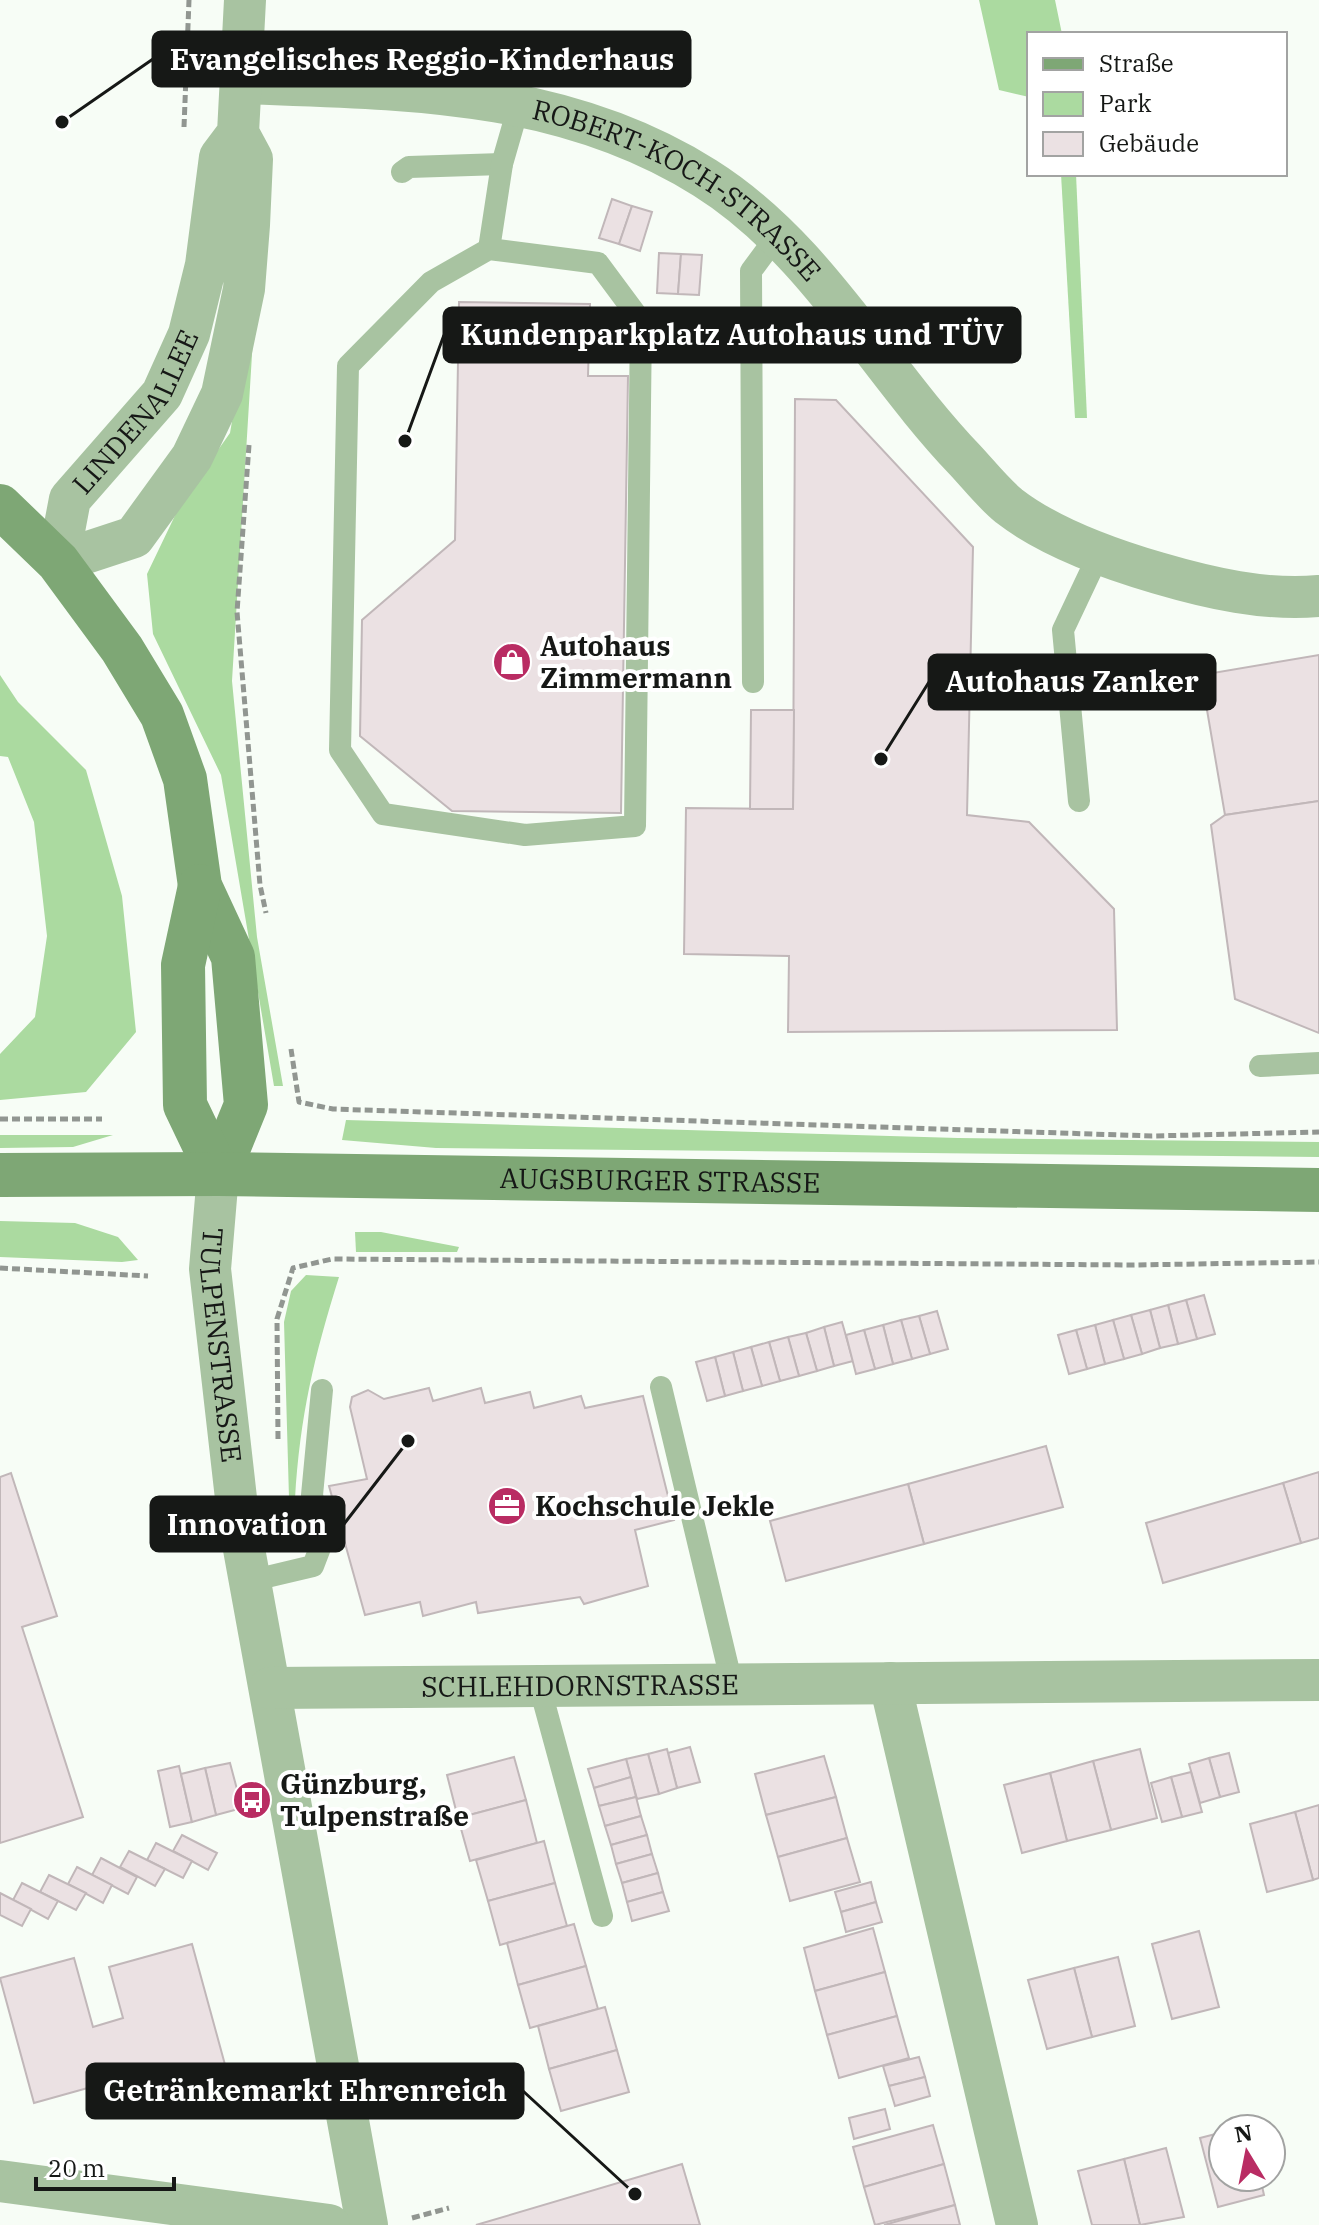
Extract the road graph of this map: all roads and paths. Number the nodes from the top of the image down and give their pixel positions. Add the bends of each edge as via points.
1 (189, 0) edge
2 (245, 0) edge
3 (242, 83) junction
4 (519, 105) junction
5 (184, 129) dead end
6 (238, 133) junction
7 (502, 164) junction
8 (402, 172) dead end
9 (777, 236) junction
10 (489, 249) junction
11 (249, 443) dead end
12 (0, 506) edge
13 (1098, 556) junction
14 (58, 562) junction
15 (1319, 596) edge
16 (753, 682) dead end
17 (1079, 801) dead end
18 (200, 886) junction
19 (266, 914) dead end
20 (290, 1045) dead end
21 (1319, 1063) edge
22 (1260, 1066) dead end
23 (0, 1119) edge
24 (102, 1119) dead end
25 (1319, 1132) edge
26 (218, 1174) junction
27 (0, 1175) edge
28 (1319, 1190) edge
29 (1319, 1262) edge
30 (0, 1268) edge
31 (148, 1276) dead end
32 (661, 1387) dead end
33 (322, 1390) dead end
34 (278, 1442) dead end
35 (250, 1581) junction
36 (1319, 1680) edge
37 (890, 1683) junction
38 (732, 1684) junction
39 (270, 1688) junction
40 (540, 1688) junction
41 (602, 1916) dead end
42 (0, 2181) edge
43 (449, 2208) dead end
44 (383, 2223) edge
45 (329, 2225) edge
46 (1017, 2225) edge

1 - 5 path
2 - 3 street, LINDENALLEE
3 - 4 street, ROBERT-KOCH-STRASSE via 430,90
3 - 6 street, LINDENALLEE
4 - 7 lane
4 - 9 street, ROBERT-KOCH-STRASSE via 640,145 706,179
6 - 14 street, LINDENALLEE via 220,157 206,265 189,334 162,394 70,499
6 - 14 street, LINDENALLEE via 252,159 249,225 244,289 222,394 192,457 134,537
7 - 8 lane via 409,167
7 - 10 lane
9 - 13 street, ROBERT-KOCH-STRASSE via 819,281 922,415 1009,506
9 - 16 lane via 751,271
10 - 10 lane via 431,282 348,366 340,750 383,814 525,835 635,826 641,321 598,263
11 - 19 path via 237,612
12 - 14 main road
13 - 15 street, ROBERT-KOCH-STRASSE via 1206,587 1293,599
13 - 17 lane via 1063,630
14 - 18 main road via 122,649 162,715 185,779
18 - 26 main road via 183,965 185,1105
18 - 26 main road via 233,957 246,1105
20 - 25 path via 299,1102 333,1109 1152,1136
21 - 22 lane
23 - 24 path
26 - 27 main road, AUGSBURGER STRASSE
26 - 28 main road, AUGSBURGER STRASSE
26 - 35 street, TULPENSTRASSE via 210,1269
29 - 34 path via 332,1259 293,1268 277,1319
30 - 31 path
32 - 38 lane
33 - 35 lane via 312,1495 323,1540 313,1566
35 - 39 street, TULPENSTRASSE
36 - 37 street, SCHLEHDORNSTRASSE
37 - 38 street, SCHLEHDORNSTRASSE
37 - 46 street
38 - 40 street, SCHLEHDORNSTRASSE
39 - 40 street, SCHLEHDORNSTRASSE
39 - 44 street, TULPENSTRASSE
40 - 41 lane
42 - 45 street
43 - 44 path

